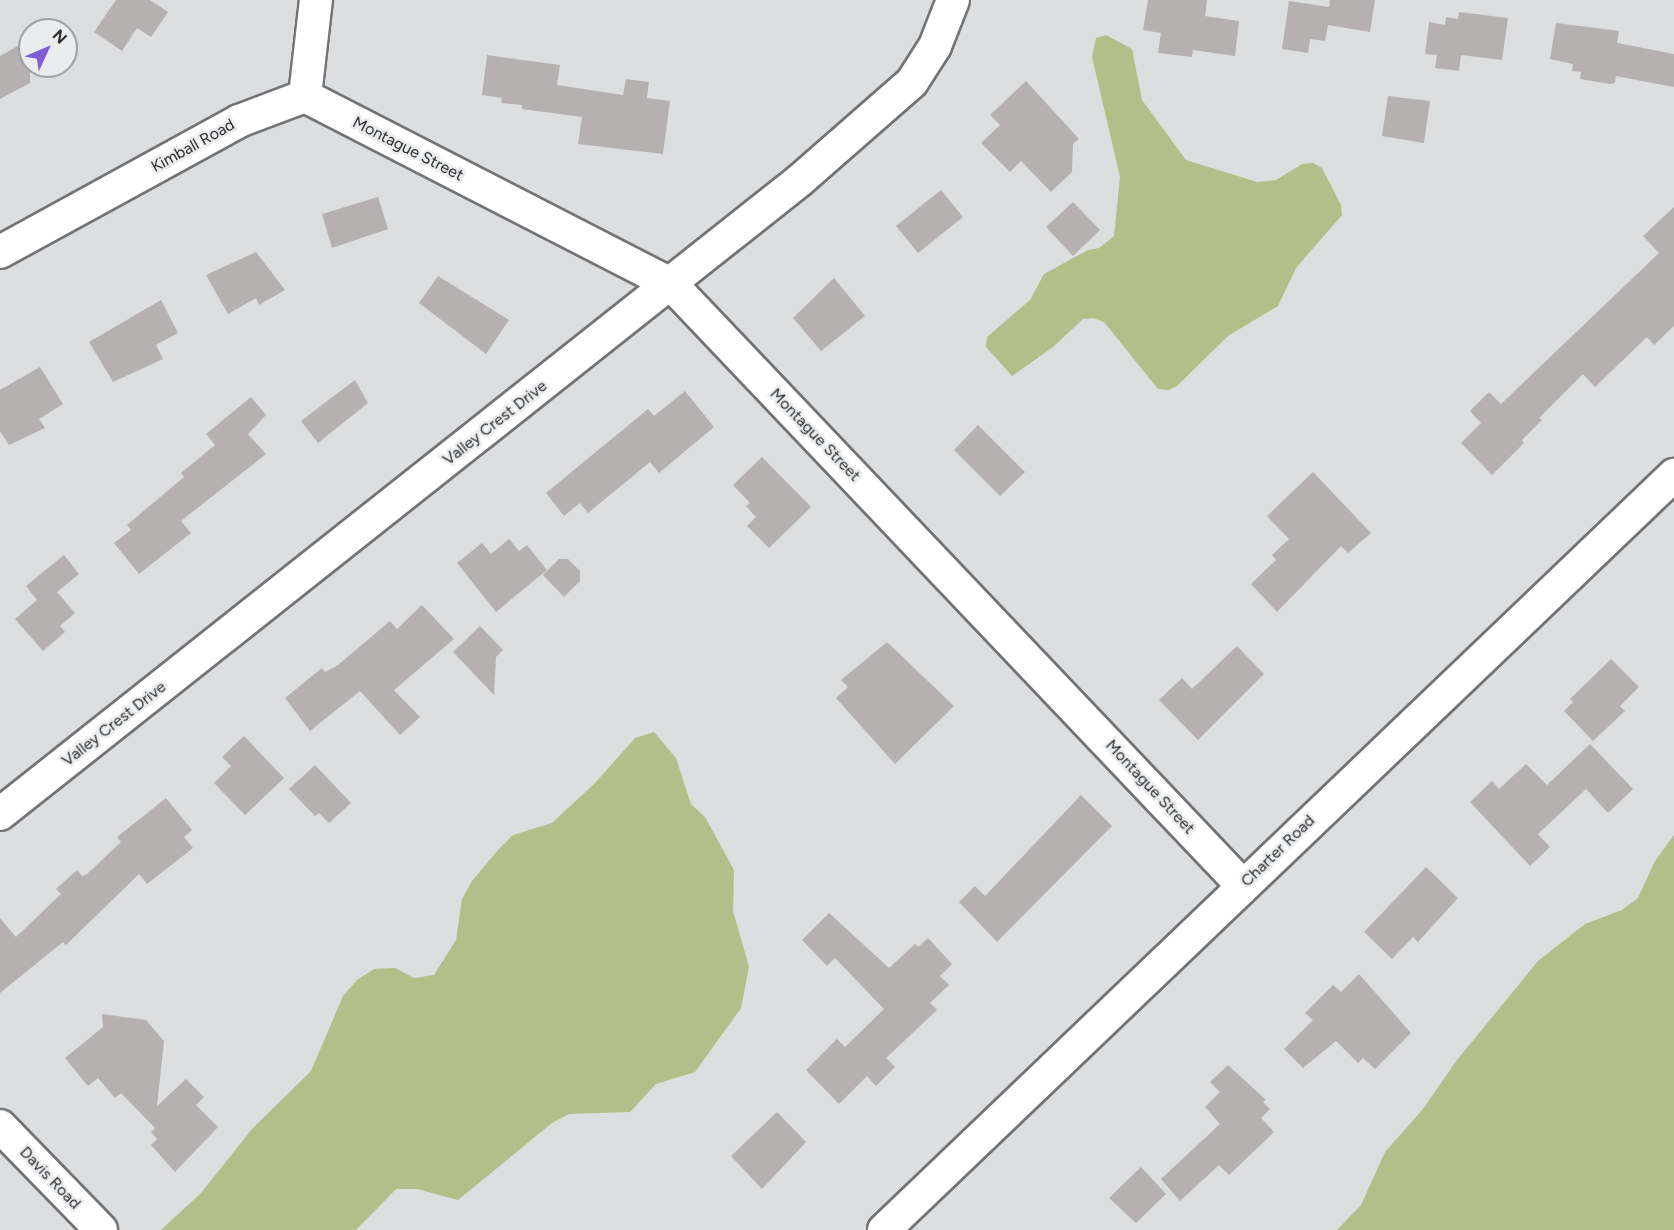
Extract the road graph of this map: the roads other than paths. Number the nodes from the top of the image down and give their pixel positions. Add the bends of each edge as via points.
1 (316, 0) edge
2 (952, 0) edge
3 (305, 96) junction
4 (0, 252) edge
5 (671, 284) junction
6 (1674, 475) edge
7 (0, 814) edge
8 (1242, 885) junction
9 (0, 1126) edge
10 (101, 1230) edge
11 (884, 1230) edge

1 - 3 street
2 - 5 street, Valley Crest Drive via 935,46 912,82
3 - 4 street, Kimball Road via 238,121
3 - 5 street, Montague Street
5 - 7 street, Valley Crest Drive
5 - 8 street, Montague Street
6 - 8 street, Charter Road
8 - 11 street, Charter Road
9 - 10 street, Davis Road

